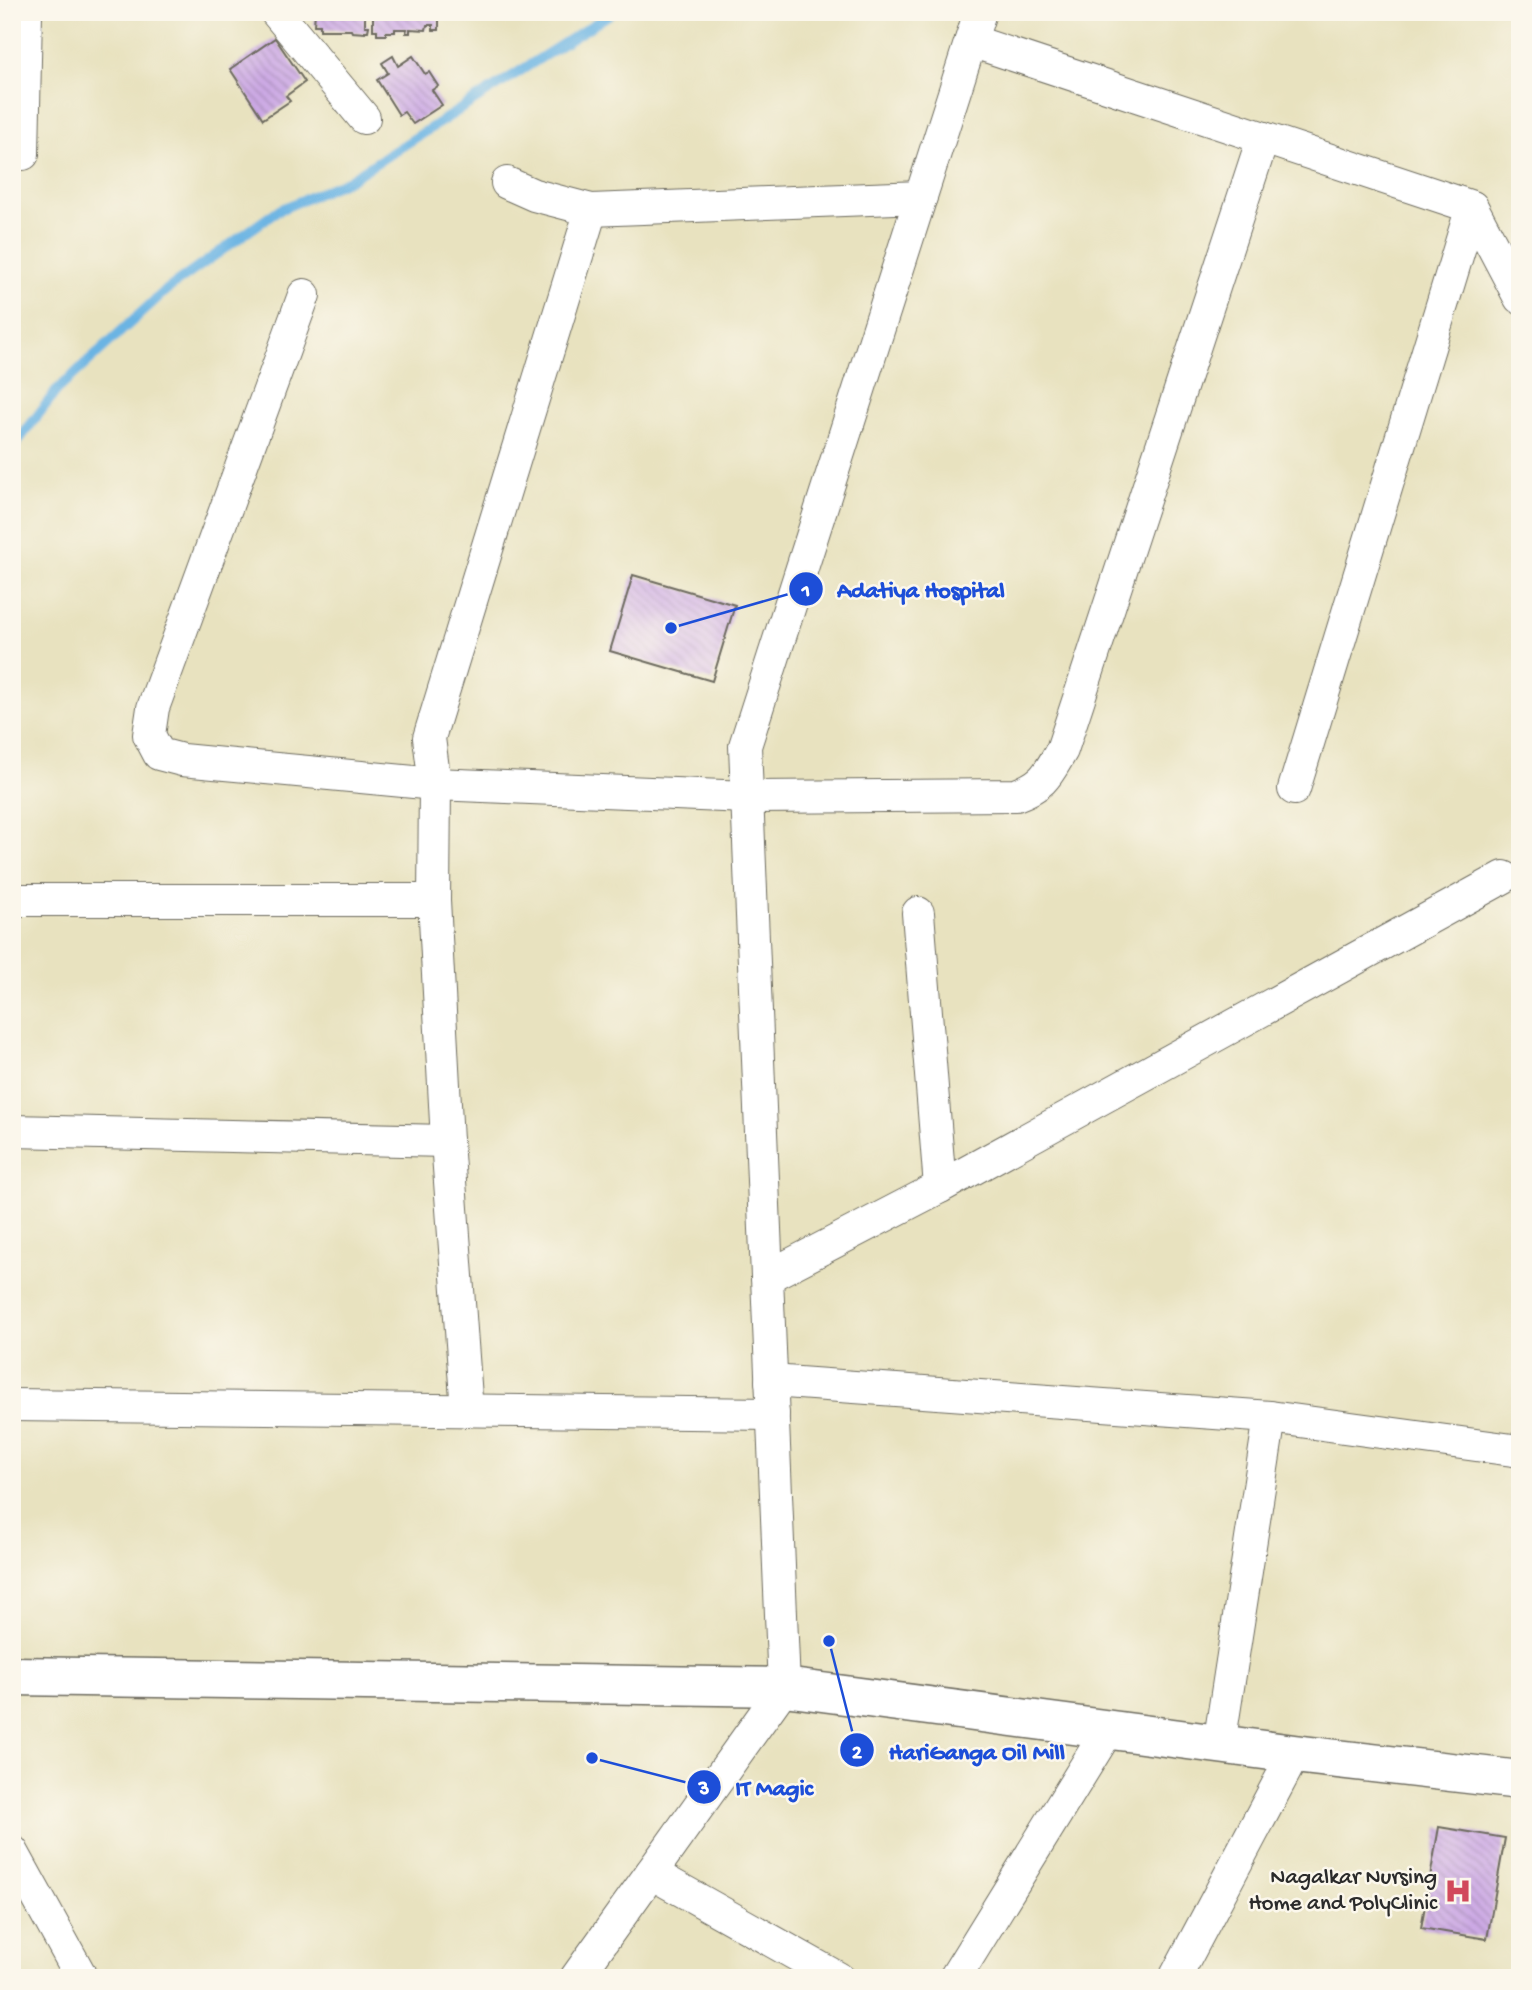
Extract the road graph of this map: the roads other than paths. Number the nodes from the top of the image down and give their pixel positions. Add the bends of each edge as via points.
1 (276, 12) edge
2 (22, 15) edge
3 (976, 27) edge
4 (364, 118) dead end
5 (1263, 138) junction
6 (23, 154) dead end
7 (507, 183) dead end
8 (921, 197) junction
9 (1472, 207) junction
10 (591, 209) junction
11 (304, 295) dead end
12 (1520, 298) edge
13 (435, 784) junction
14 (1294, 789) dead end
15 (747, 797) junction
16 (1504, 877) dead end
17 (12, 900) edge
18 (434, 900) junction
19 (918, 913) dead end
20 (12, 1131) edge
21 (447, 1142) junction
22 (940, 1187) junction
23 (767, 1277) junction
24 (771, 1381) junction
25 (12, 1405) edge
26 (467, 1411) junction
27 (773, 1414) junction
28 (1270, 1418) junction
29 (1520, 1451) edge
30 (12, 1676) edge
31 (784, 1687) junction
32 (1108, 1730) junction
33 (1219, 1745) junction
34 (1294, 1754) junction
35 (1520, 1780) edge
36 (12, 1851) edge
37 (651, 1873) junction
38 (82, 1978) edge
39 (576, 1978) edge
40 (838, 1978) edge
41 (955, 1978) edge
42 (1175, 1978) edge

1 - 4 street
2 - 6 street
3 - 5 street
3 - 8 street
5 - 9 street
5 - 15 street via 1062,750 1048,774 1036,787 1016,795
7 - 10 street
8 - 10 street
8 - 15 street via 744,746
9 - 12 street
9 - 14 street
10 - 13 street via 429,738
11 - 13 street via 153,708 149,735 159,754 182,760
13 - 15 street
13 - 18 street
15 - 23 street
16 - 22 street
17 - 18 street
18 - 21 street
19 - 22 street
20 - 21 street
21 - 26 street
22 - 23 street
23 - 24 street
24 - 27 street
24 - 28 street
25 - 26 street
26 - 27 street
27 - 31 street
28 - 29 street
28 - 33 street
30 - 31 street
31 - 32 street
31 - 37 street
32 - 33 street
32 - 41 street
33 - 34 street
34 - 35 street
34 - 42 street
36 - 38 street
37 - 39 street
37 - 40 street

